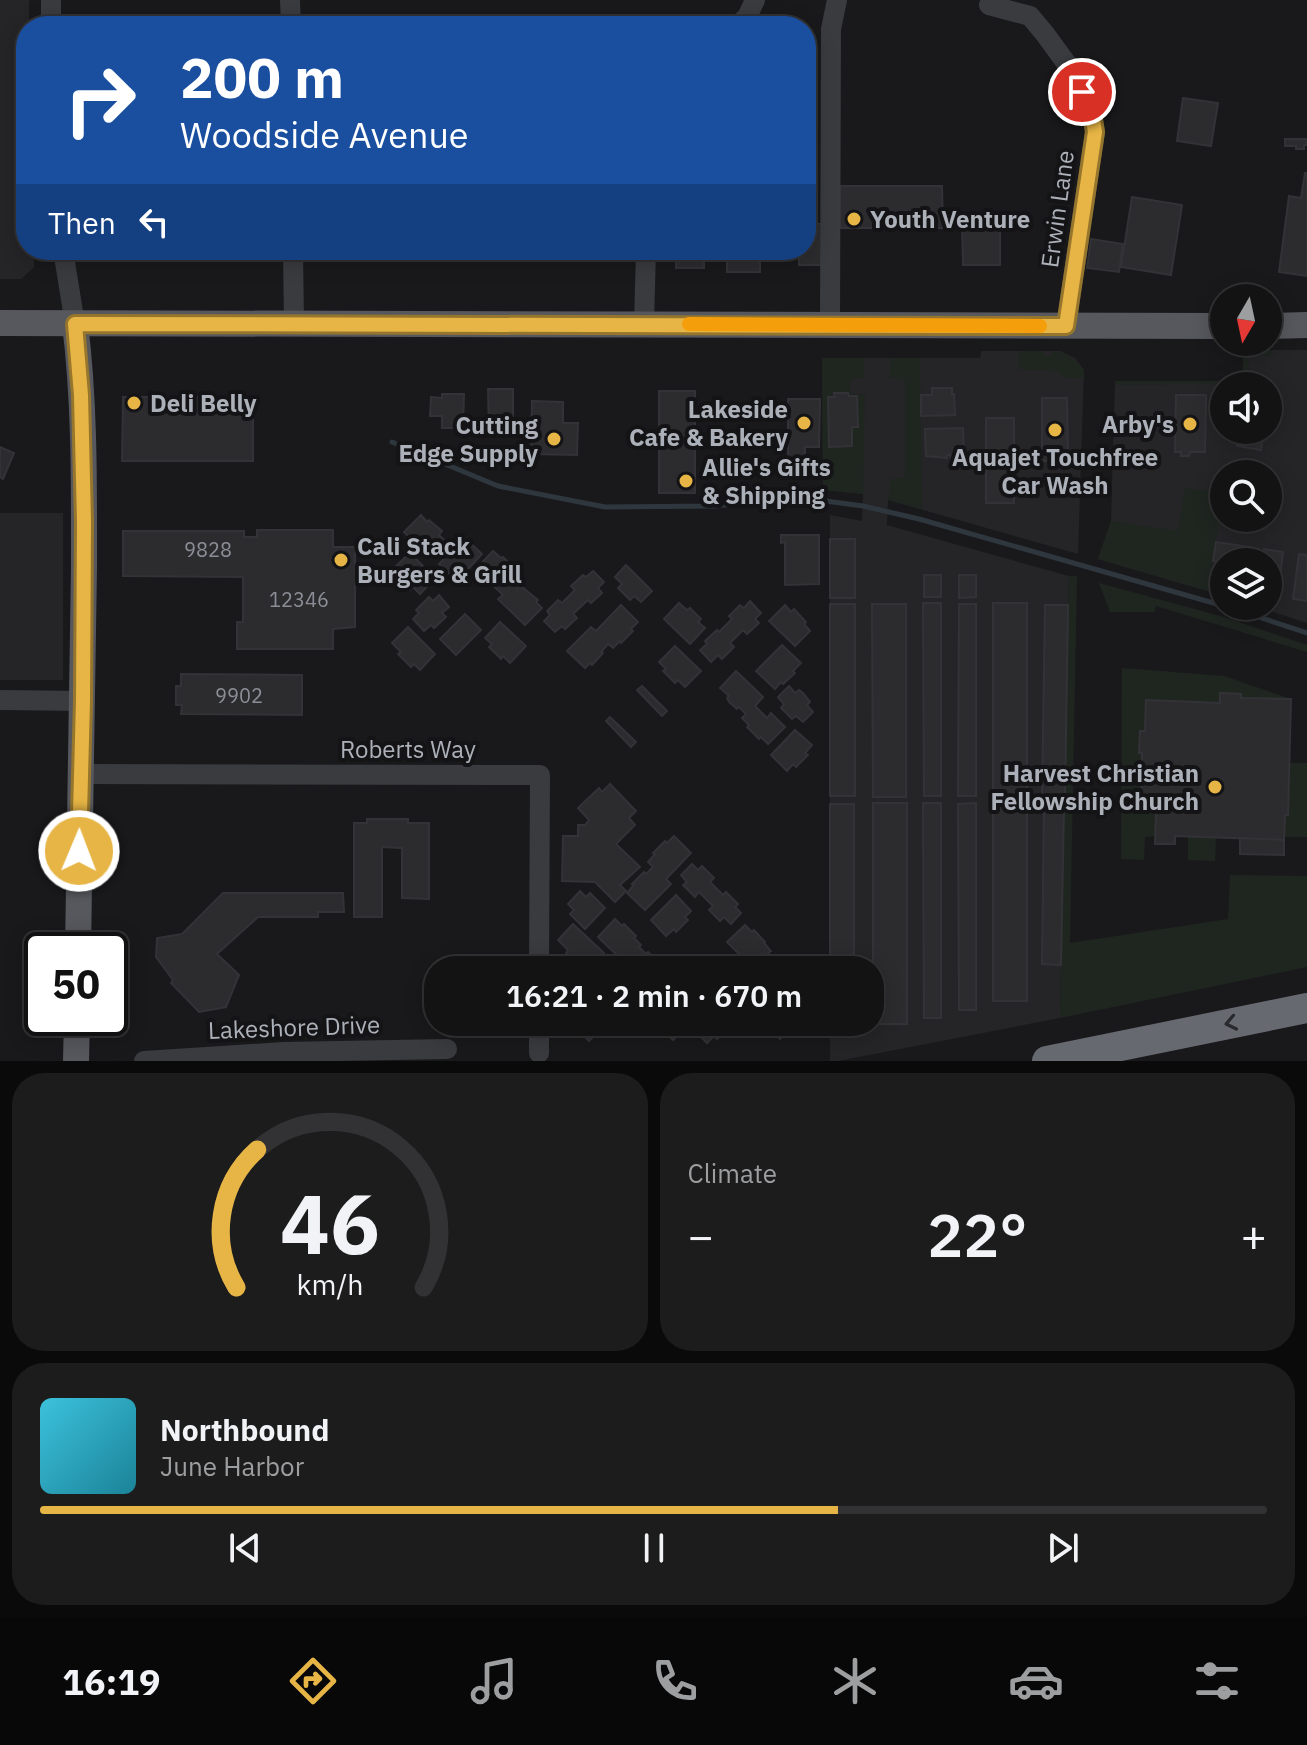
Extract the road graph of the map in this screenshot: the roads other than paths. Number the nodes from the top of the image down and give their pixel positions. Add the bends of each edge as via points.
1 (837, 0) edge
2 (989, 5) dead end
3 (65, 260) edge
4 (293, 260) edge
5 (646, 260) edge
6 (0, 323) edge
7 (75, 324) junction
8 (294, 324) junction
9 (644, 324) junction
10 (1307, 325) edge
11 (830, 326) junction
12 (1066, 326) junction
13 (1210, 326) edge
14 (1282, 326) edge
15 (0, 700) edge
16 (83, 701) junction
17 (80, 774) junction
18 (78, 932) edge
19 (539, 956) edge
20 (1307, 1008) edge
21 (77, 1036) edge
22 (539, 1036) edge
23 (447, 1049) dead end
24 (539, 1053) dead end
25 (76, 1061) edge
26 (144, 1061) edge
27 (1047, 1061) edge

1 - 11 street via 831,29
2 - 12 street, Erwin Lane via 1030,16 1072,71 1092,113 1095,132
3 - 7 street
4 - 8 street
5 - 9 street
6 - 7 main road
7 - 8 main road
7 - 16 main road via 84,522
8 - 9 main road
9 - 11 main road
10 - 14 main road
11 - 12 main road
12 - 13 main road
15 - 16 street
16 - 17 main road
17 - 18 main road
17 - 19 street, Roberts Way via 540,775
20 -> 27 highway
21 - 25 main road
22 - 24 street
23 - 26 street, Lakeshore Drive

